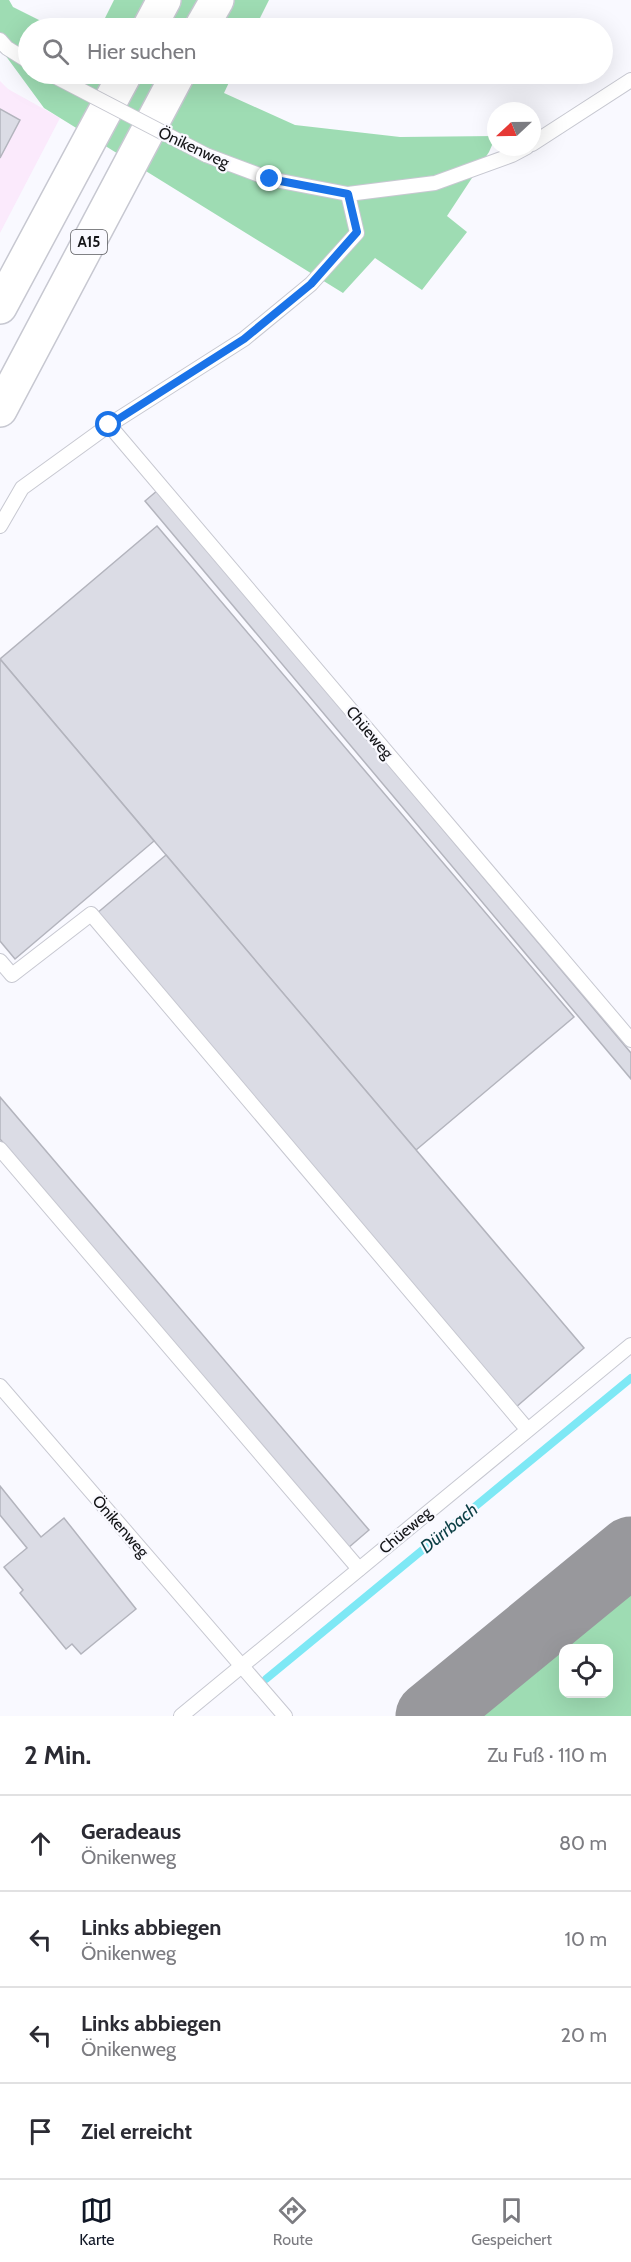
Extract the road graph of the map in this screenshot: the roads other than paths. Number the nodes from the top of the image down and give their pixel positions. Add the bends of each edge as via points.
1 (164, 0) edge
2 (216, 0) edge
3 (154, 18) edge
4 (206, 18) edge
5 (0, 40) edge
6 (18, 55) edge
7 (631, 80) edge
8 (69, 84) edge
9 (120, 84) edge
10 (173, 84) edge
11 (541, 138) edge
12 (509, 156) edge
13 (348, 194) junction
14 (0, 307) edge
15 (0, 410) edge
16 (109, 425) junction
17 (0, 526) edge
18 (0, 961) edge
19 (631, 1040) edge
20 (0, 1149) edge
21 (631, 1345) edge
22 (0, 1386) edge
23 (527, 1429) junction
24 (359, 1569) junction
25 (242, 1667) junction
26 (181, 1716) edge
27 (285, 1716) edge

1 - 3 highway
2 - 4 highway
5 - 6 lane
7 - 11 lane
8 - 13 lane, Önikenweg, bridge via 206,155 270,179
9 - 14 highway
10 - 15 highway, A15
12 - 13 lane, Önikenweg via 435,183
13 - 16 lane via 357,232 311,284 244,339
16 - 17 lane via 22,488
16 - 19 lane, Chüeweg
18 - 23 lane via 12,975 91,914
20 - 24 lane
21 - 23 lane, Chüeweg
22 - 25 lane, Önikenweg
23 - 24 lane, Chüeweg
24 - 25 lane, Chüeweg
25 - 26 lane, Chüeweg
25 - 27 lane, Önikenweg

